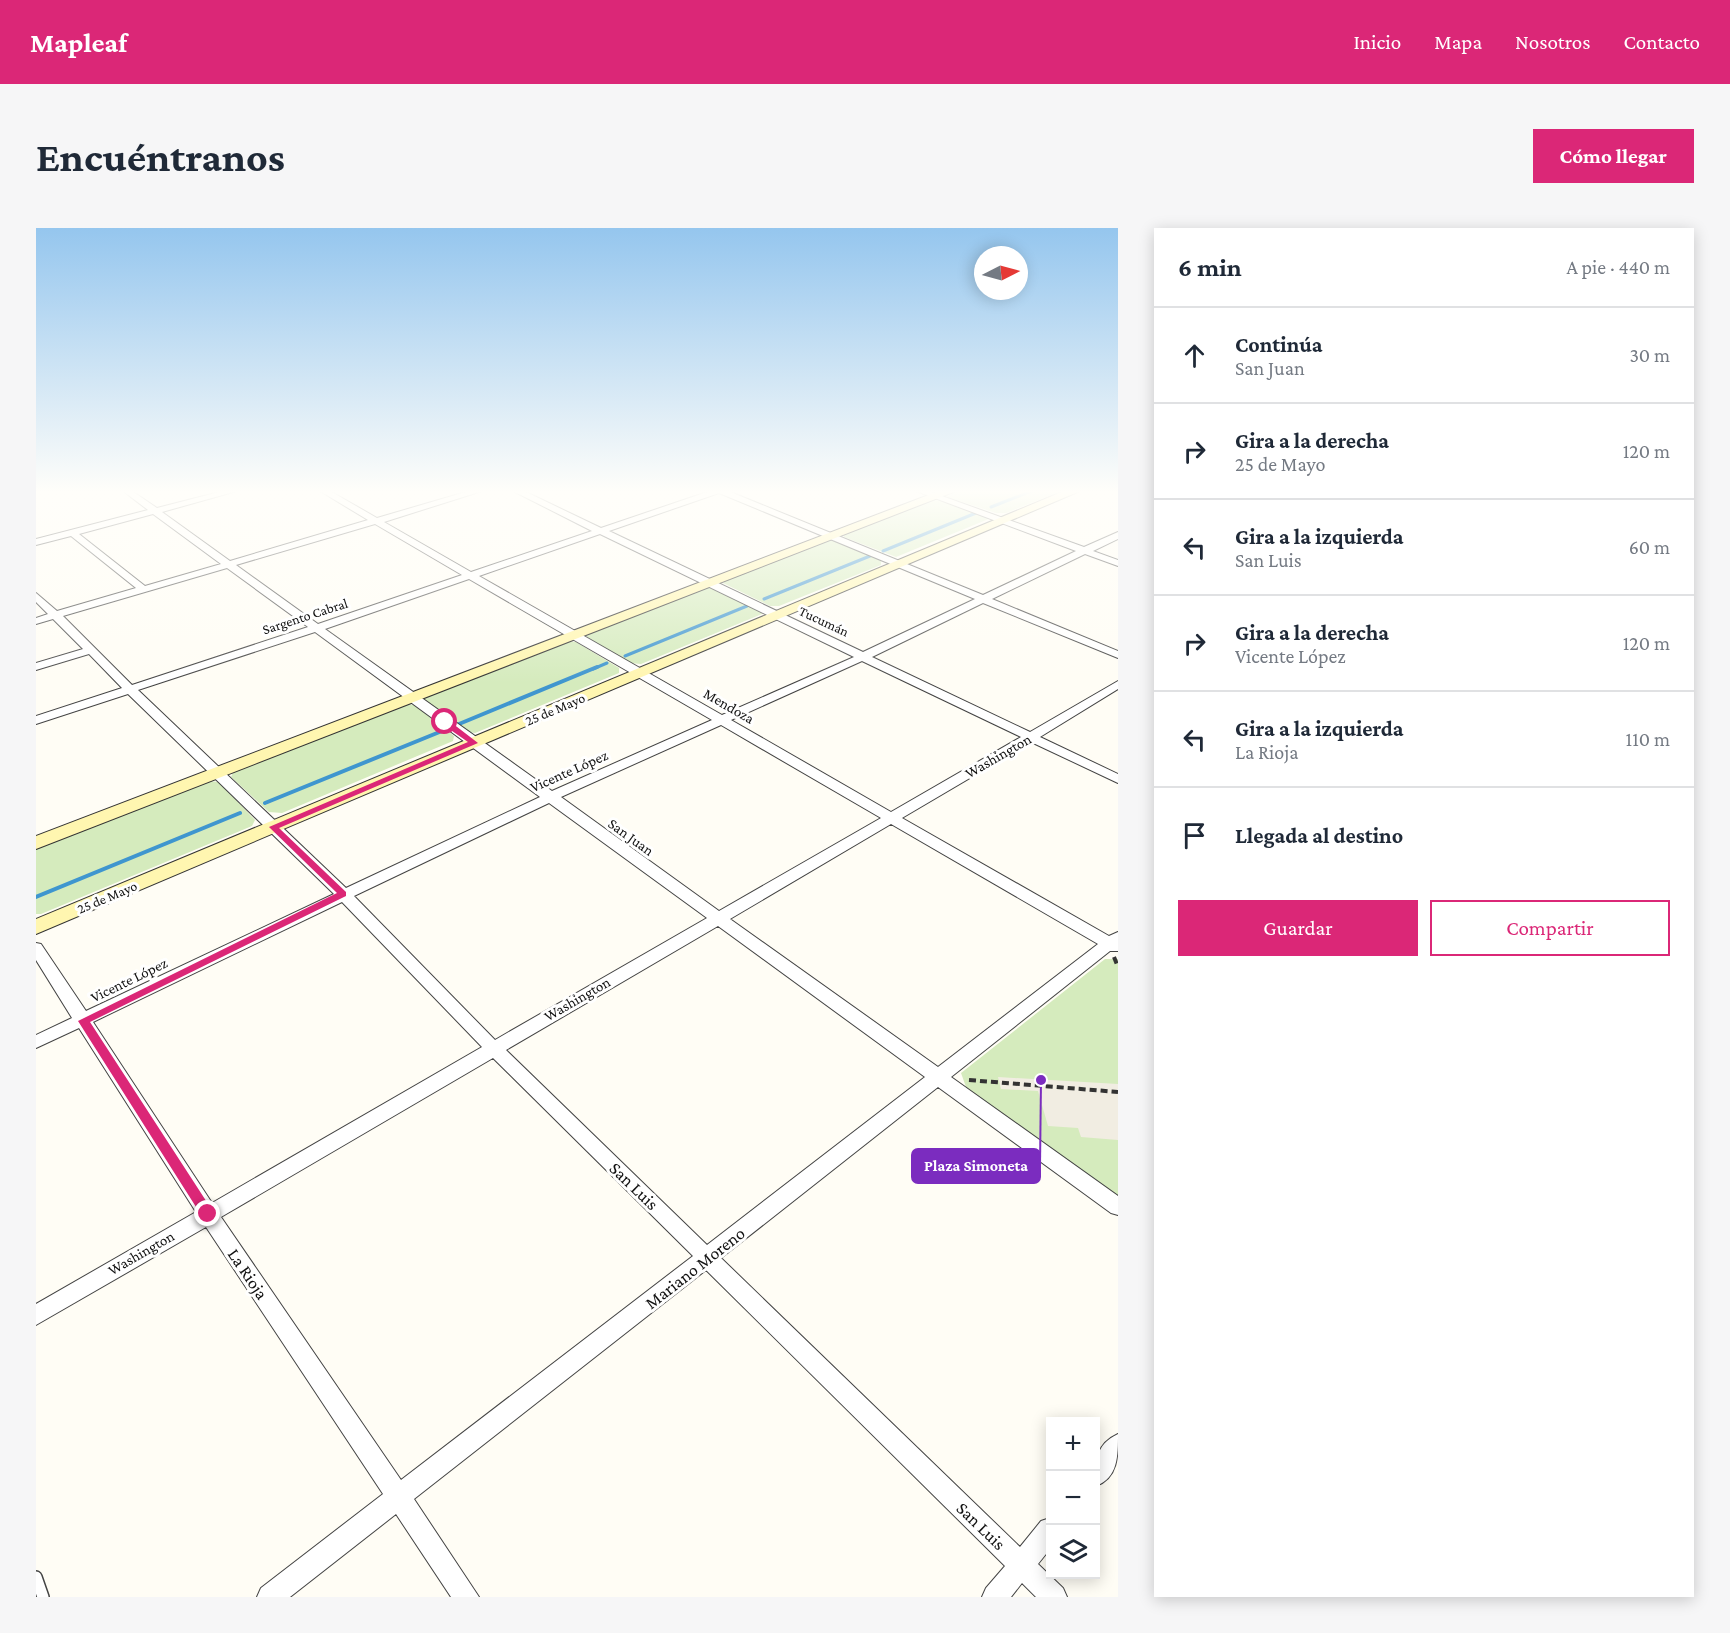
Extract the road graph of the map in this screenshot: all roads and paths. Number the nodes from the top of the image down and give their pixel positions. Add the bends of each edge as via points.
1 (100, 555) edge
2 (215, 555) edge
3 (264, 555) edge
4 (436, 555) edge
5 (532, 555) edge
6 (650, 555) edge
7 (783, 555) edge
8 (878, 555) edge
9 (922, 555) edge
10 (1078, 555) edge
11 (1096, 555) edge
12 (1118, 563) edge
13 (900, 564) junction
14 (230, 565) junction
15 (472, 575) junction
16 (711, 583) junction
17 (144, 590) junction
18 (36, 596) edge
19 (982, 599) junction
20 (56, 615) junction
21 (778, 615) junction
22 (36, 621) edge
23 (316, 628) junction
24 (572, 636) junction
25 (92, 650) junction
26 (1118, 655) edge
27 (864, 656) junction
28 (36, 667) edge
29 (638, 674) junction
30 (1118, 684) edge
31 (132, 688) junction
32 (412, 698) junction
33 (36, 720) edge
34 (720, 720) junction
35 (1031, 737) junction
36 (474, 743) junction
37 (216, 774) junction
38 (1118, 779) edge
39 (548, 798) junction
40 (889, 818) junction
41 (273, 827) junction
42 (36, 843) edge
43 (343, 894) junction
44 (716, 919) junction
45 (36, 927) edge
46 (1115, 943) edge
47 (36, 948) edge
48 (83, 1021) junction
49 (36, 1042) edge
50 (493, 1048) junction
51 (940, 1078) junction
52 (1118, 1092) edge
53 (1118, 1208) edge
54 (208, 1214) junction
55 (707, 1258) junction
56 (36, 1314) edge
57 (1118, 1446) edge
58 (1097, 1471) edge
59 (399, 1497) junction
60 (1046, 1535) edge
61 (1022, 1566) junction
62 (36, 1577) edge
63 (43, 1597) edge
64 (270, 1597) edge
65 (466, 1597) edge
66 (995, 1597) edge
67 (1054, 1597) edge

1 - 17 street
2 - 14 street, San Juan
3 - 14 street
4 - 15 street, Mendoza
5 - 15 street, Sargento Cabral
6 - 16 street, Tucumán
7 - 16 street
8 - 13 street
9 - 13 street, 25 de Mayo
10 - 19 street, Vicente López
11 - 12 street
13 - 19 street
13 - 21 street, 25 de Mayo
14 - 17 street
14 - 23 street, San Juan
15 - 23 street, Sargento Cabral
15 - 24 street, Mendoza
16 - 21 street, Tucumán
16 - 24 street
17 - 20 street
18 - 20 street, San Luis
19 - 26 street
19 - 27 street, Vicente López
20 - 22 street
20 - 25 street, San Luis
21 - 27 street, Tucumán
21 - 29 street, 25 de Mayo
23 - 31 street, Sargento Cabral
23 - 32 street, San Juan
24 - 29 street, Mendoza
24 - 32 street
25 - 28 street
25 - 31 street, San Luis
27 - 34 street, Vicente López
27 - 35 street, Tucumán
29 - 34 street, Mendoza
29 - 36 street, 25 de Mayo
30 - 35 street, Washington
31 - 33 street, Sargento Cabral
31 - 37 street, San Luis
32 - 36 street, San Juan
32 - 37 street
34 - 39 street, Vicente López
34 - 40 street, Mendoza
35 - 38 street, Tucumán
35 - 40 street, Washington
36 - 39 street, San Juan
36 - 41 street, 25 de Mayo
37 - 41 street, San Luis
37 - 42 street
39 - 43 street, Vicente López
39 - 44 street, San Juan
40 - 44 street, Washington
40 - 46 street, Mendoza
41 - 43 street, San Luis
41 - 45 street, 25 de Mayo
43 - 48 street, Vicente López
43 - 50 street, San Luis
44 - 50 street, Washington
44 - 51 street, San Juan
46 - 51 street, Mariano Moreno
47 - 48 street, La Rioja
48 - 49 street, Vicente López
48 - 54 street, La Rioja
50 - 54 street, Washington
50 - 55 street, San Luis
51 - 52 path
51 - 53 street, San Juan
51 - 55 street, Mariano Moreno
54 - 56 street, Washington
54 - 59 street, La Rioja
55 - 59 street, Mariano Moreno
55 - 61 street, San Luis
57 - 58 street
59 - 64 street, Mariano Moreno
59 - 65 street, La Rioja
60 - 61 street
61 - 66 street
61 - 67 street, San Luis
62 - 63 lane

